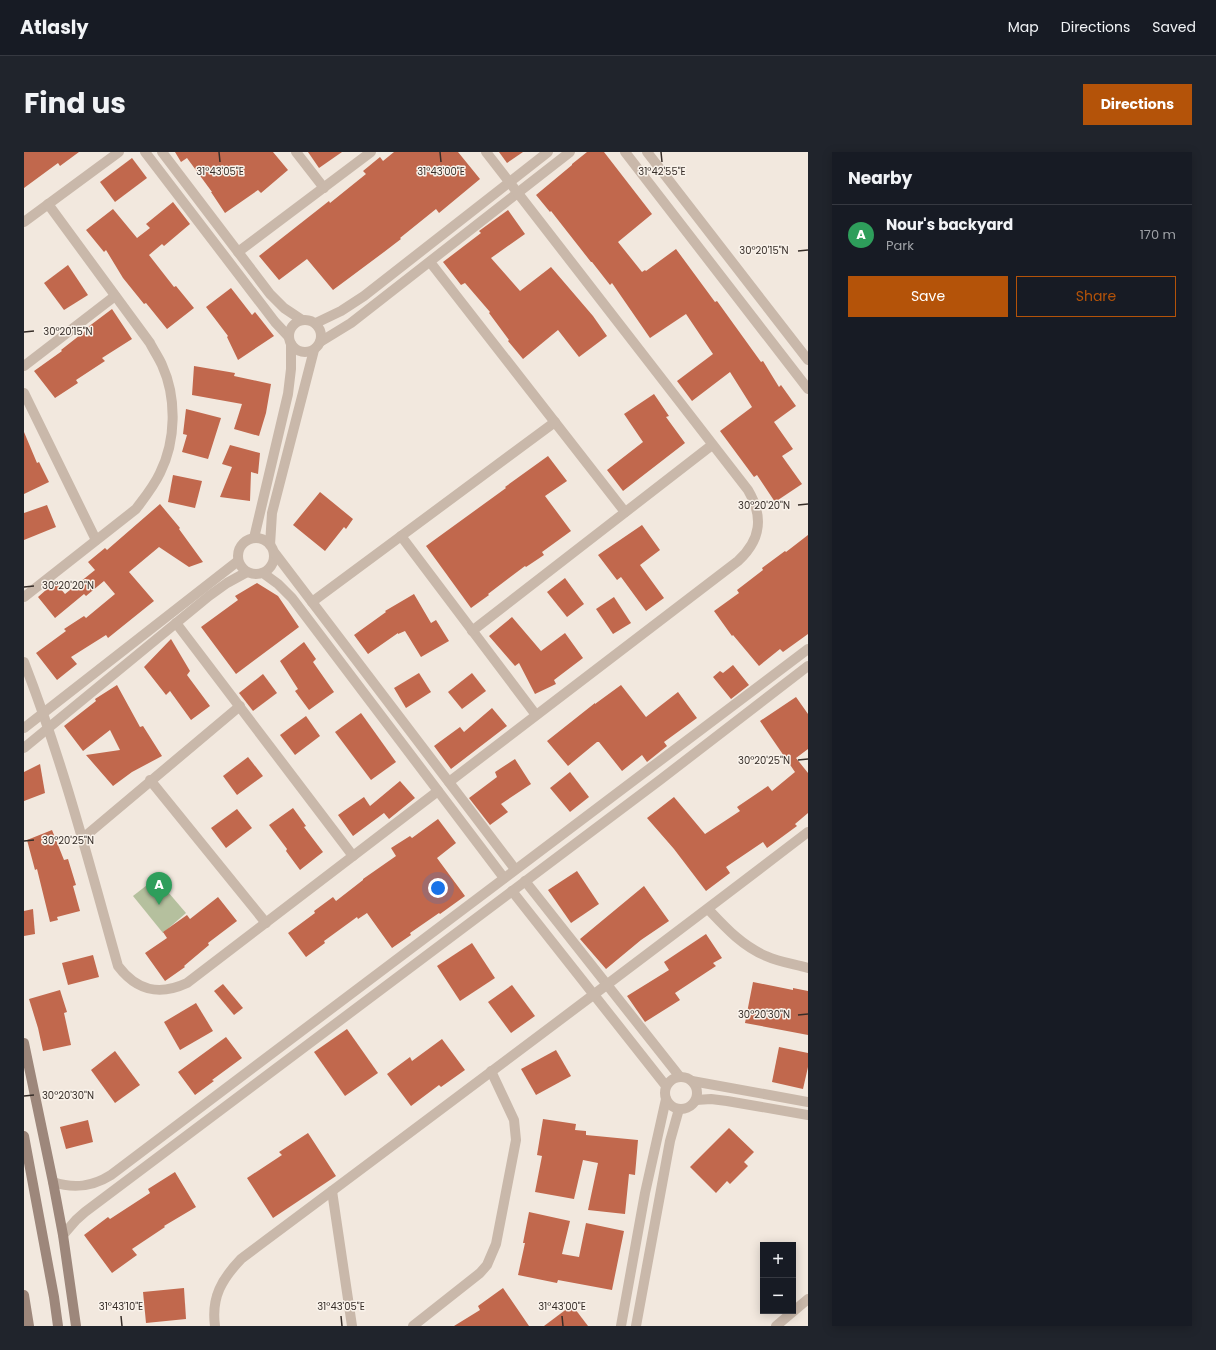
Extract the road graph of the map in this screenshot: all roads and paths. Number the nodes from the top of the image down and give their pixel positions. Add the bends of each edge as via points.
1 (119, 152) edge
2 (145, 152) edge
3 (162, 152) edge
4 (296, 152) edge
5 (371, 152) edge
6 (486, 152) edge
7 (548, 152) edge
8 (570, 152) edge
9 (625, 152) edge
10 (647, 152) edge
11 (509, 182) junction
12 (324, 188) junction
13 (518, 193) junction
14 (48, 204) junction
15 (24, 222) edge
16 (238, 252) junction
17 (430, 262) junction
18 (115, 296) junction
19 (765, 304) junction
20 (751, 315) junction
21 (302, 320) junction
22 (316, 324) junction
23 (290, 340) junction
24 (317, 346) junction
25 (808, 360) edge
26 (24, 366) edge
27 (808, 389) edge
28 (24, 393) edge
29 (555, 422) junction
30 (712, 445) junction
31 (625, 512) junction
32 (401, 536) junction
33 (254, 538) junction
34 (96, 540) junction
35 (272, 548) junction
36 (238, 561) junction
37 (247, 572) junction
38 (263, 573) junction
39 (24, 597) edge
40 (312, 602) junction
41 (176, 623) junction
42 (472, 631) junction
43 (808, 649) edge
44 (24, 662) edge
45 (808, 666) edge
46 (240, 706) junction
47 (43, 713) junction
48 (536, 716) junction
49 (24, 728) edge
50 (48, 728) junction
51 (24, 748) edge
52 (650, 769) junction
53 (150, 780) junction
54 (660, 780) junction
55 (449, 782) junction
56 (438, 791) junction
57 (808, 832) edge
58 (83, 838) junction
59 (353, 856) junction
60 (511, 873) junction
61 (524, 882) junction
62 (512, 892) junction
63 (708, 909) junction
64 (266, 923) junction
65 (808, 968) edge
66 (382, 970) junction
67 (391, 982) junction
68 (607, 985) junction
69 (594, 995) junction
70 (24, 1043) edge
71 (490, 1071) junction
72 (680, 1077) junction
73 (692, 1081) junction
74 (666, 1086) junction
75 (666, 1099) junction
76 (696, 1100) junction
77 (808, 1102) edge
78 (679, 1109) junction
79 (808, 1115) edge
80 (24, 1136) edge
81 (53, 1182) junction
82 (332, 1191) junction
83 (645, 1193) junction
84 (659, 1197) junction
85 (63, 1235) junction
86 (24, 1295) edge
87 (808, 1299) edge
88 (29, 1326) edge
89 (58, 1326) edge
90 (76, 1326) edge
91 (215, 1326) edge
92 (352, 1326) edge
93 (413, 1326) edge
94 (621, 1326) edge
95 (636, 1326) edge
96 (776, 1326) edge

1 - 14 street
2 - 23 street
3 - 16 street
4 - 12 street
5 - 12 street
6 - 11 street
7 - 11 street
8 - 13 street
9 - 20 street
10 - 19 street
11 - 13 street
11 - 22 street via 364,296
12 - 16 street
13 - 17 street
13 - 30 street
14 - 15 street
14 - 18 street
16 - 21 street via 277,301
17 - 24 street
17 - 29 street
18 - 26 street
18 - 34 street via 162,365 169,386 172,430 168,452 150,492 136,509
19 - 20 street
19 - 25 street
20 - 27 street
21 - 22 street
21 - 23 street via 291,328
22 - 24 street via 322,334
23 - 24 street via 299,351 309,352
23 - 33 street via 291,369 288,394
24 - 35 street via 272,512
28 - 34 street
29 - 31 street
29 - 32 street
30 - 31 street
30 - 48 street via 754,500 758,522 753,544 738,561
31 - 42 street
32 - 40 street
32 - 42 street
33 - 35 street via 266,541
33 - 36 street via 242,544 238,552
34 - 39 street
35 - 38 street via 273,562
35 - 40 street
36 - 37 street
36 - 47 street
37 - 38 street
37 - 41 street via 218,589
38 - 56 street via 292,598
40 - 55 street
41 - 46 street
41 - 50 street
42 - 48 street
43 - 52 street
44 - 47 street
45 - 54 street
46 - 53 street
46 - 59 street
47 - 49 street
47 - 50 street
48 - 55 street
50 - 51 street
50 - 58 street
52 - 54 street
52 - 60 street
53 - 58 street
53 - 64 street
54 - 61 street
55 - 60 street
56 - 59 street
56 - 60 street
57 - 63 street
58 - 64 street via 118,966 126,977 137,985 149,990 175,989 187,983
59 - 64 street
60 - 61 street
60 - 66 street
61 - 62 street
61 - 68 street
62 - 67 street
62 - 69 street
63 - 65 street via 728,930 752,949 773,959
63 - 68 street
66 - 67 street
66 - 81 street via 111,1175 83,1186 73,1187
67 - 85 street via 85,1212
68 - 69 street
68 - 72 street
69 - 71 street
69 - 74 street
70 - 81 street
71 - 82 street
71 - 93 street via 510,1110 516,1135 496,1244 480,1274
72 - 73 street
72 - 74 street via 669,1081
73 - 76 street via 697,1090
73 - 77 street
74 - 75 street
75 - 78 street via 671,1106
75 - 83 street
76 - 78 street via 689,1107
76 - 79 street via 727,1101
78 - 84 street
80 - 89 street
81 - 85 street
82 - 91 street via 241,1259 228,1273 217,1296 214,1309
82 - 92 street
83 - 84 street
83 - 94 street
84 - 95 street
85 - 90 street
86 - 88 street
87 - 96 street

